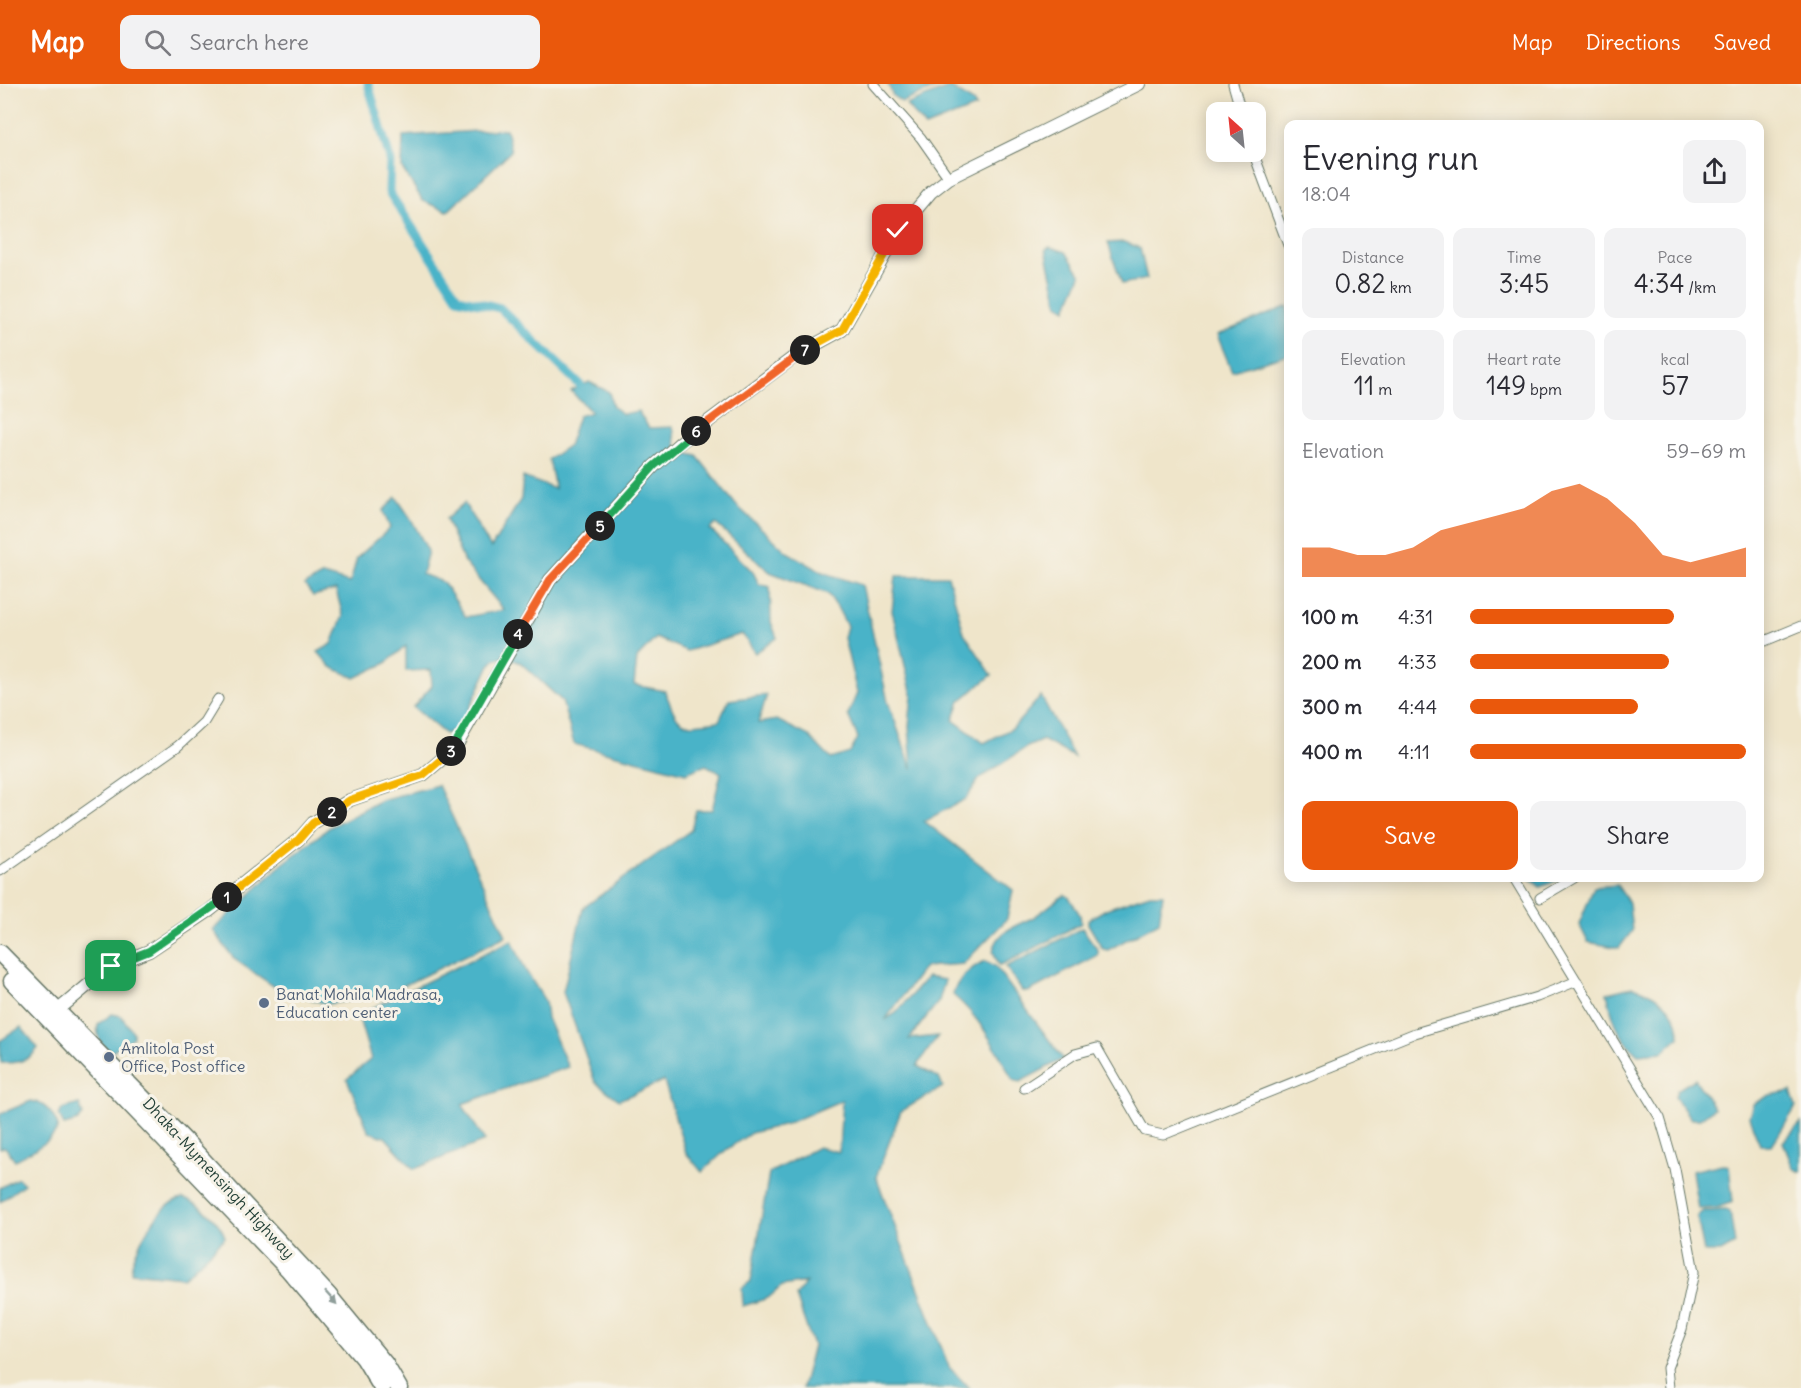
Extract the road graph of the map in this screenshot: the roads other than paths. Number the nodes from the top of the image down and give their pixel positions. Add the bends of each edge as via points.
1 (873, 84) edge
2 (1139, 84) edge
3 (1233, 84) edge
4 (1238, 102) edge
5 (1257, 162) edge
6 (950, 178) junction
7 (1284, 233) edge
8 (1801, 626) edge
9 (1764, 641) edge
10 (218, 699) dead end
11 (0, 871) edge
12 (1517, 882) edge
13 (1567, 882) edge
14 (1540, 898) dead end
15 (0, 953) edge
16 (0, 968) edge
17 (1577, 981) junction
18 (53, 1015) junction
19 (1024, 1088) dead end
20 (382, 1388) edge
21 (399, 1388) edge
22 (1669, 1388) edge

1 - 6 street
2 - 6 street
3 - 4 street
5 - 7 street
6 - 18 street via 930,192 898,230 842,330 798,354 681,442 654,466 550,580 455,747 423,775 350,800 313,823 299,839 208,911 149,951 111,966
8 - 9 street
10 - 11 street via 204,722 178,746
12 - 17 street
13 - 14 street
15 - 18 highway, Dhaka-Mymensingh Highway
16 - 18 highway, Dhaka-Mymensingh Highway
17 - 19 street via 1537,998 1415,1033 1162,1135 1145,1131 1097,1048 1075,1054
17 - 22 street via 1660,1118 1675,1169 1694,1272 1682,1329 1667,1368
18 - 20 highway, Dhaka-Mymensingh Highway via 289,1270 364,1358
18 -> 21 highway, Dhaka-Mymensingh Highway via 329,1296 385,1364

